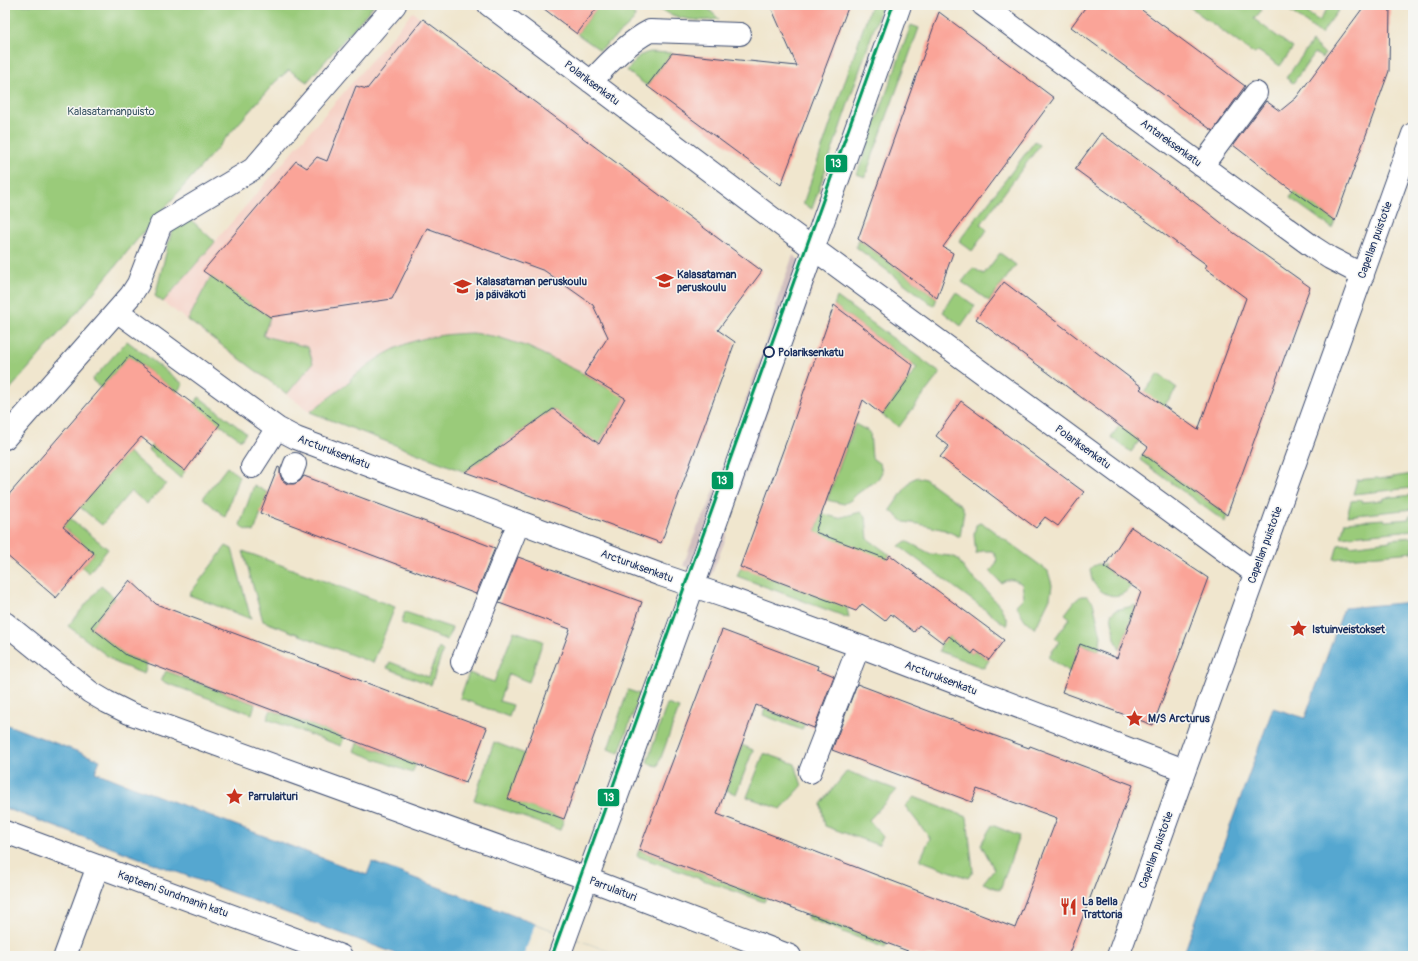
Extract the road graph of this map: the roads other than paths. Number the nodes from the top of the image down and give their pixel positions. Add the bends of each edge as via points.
1 (395, 5) edge
2 (488, 5) edge
3 (900, 5) edge
4 (983, 5) edge
5 (740, 34) dead end
6 (591, 82) junction
7 (1256, 93) dead end
8 (1413, 134) edge
9 (1202, 166) junction
10 (814, 248) junction
11 (1363, 275) junction
12 (117, 310) junction
13 (277, 428) junction
14 (5, 438) edge
15 (252, 466) dead end
16 (519, 522) junction
17 (1255, 573) junction
18 (693, 586) junction
19 (5, 623) edge
20 (858, 646) junction
21 (462, 662) dead end
22 (1184, 770) junction
23 (810, 772) dead end
24 (5, 832) edge
25 (98, 866) junction
26 (588, 879) junction
27 (65, 956) edge
28 (342, 956) edge
29 (559, 956) edge
30 (790, 956) edge
31 (1118, 956) edge

1 - 12 street via 253,169 161,224 138,284
2 - 6 street, Polariksenkatu
3 - 10 street
4 - 9 street, Antareksenkatu
5 - 6 street via 650,31 640,36
6 - 10 street, Polariksenkatu
7 - 9 street
8 - 11 street, Capellan puistotie
9 - 11 street, Antareksenkatu via 1313,247
10 - 17 street, Polariksenkatu
10 - 18 street
11 - 17 street, Capellan puistotie
12 - 13 street, Arcturuksenkatu
12 - 14 street
13 - 15 street
13 - 16 street, Arcturuksenkatu via 302,440
16 - 18 street, Arcturuksenkatu
16 - 21 street
17 - 22 street, Capellan puistotie
18 - 20 street, Arcturuksenkatu
18 - 26 street
19 - 26 street, Parrulaituri via 90,692 129,713
20 - 22 street, Arcturuksenkatu
20 - 23 street
22 - 31 street, Capellan puistotie
24 - 25 street, Kapteeni Sundmanin katu
25 - 27 street
25 - 28 street, Kapteeni Sundmanin katu
26 - 29 street
26 - 30 street, Parrulaituri

